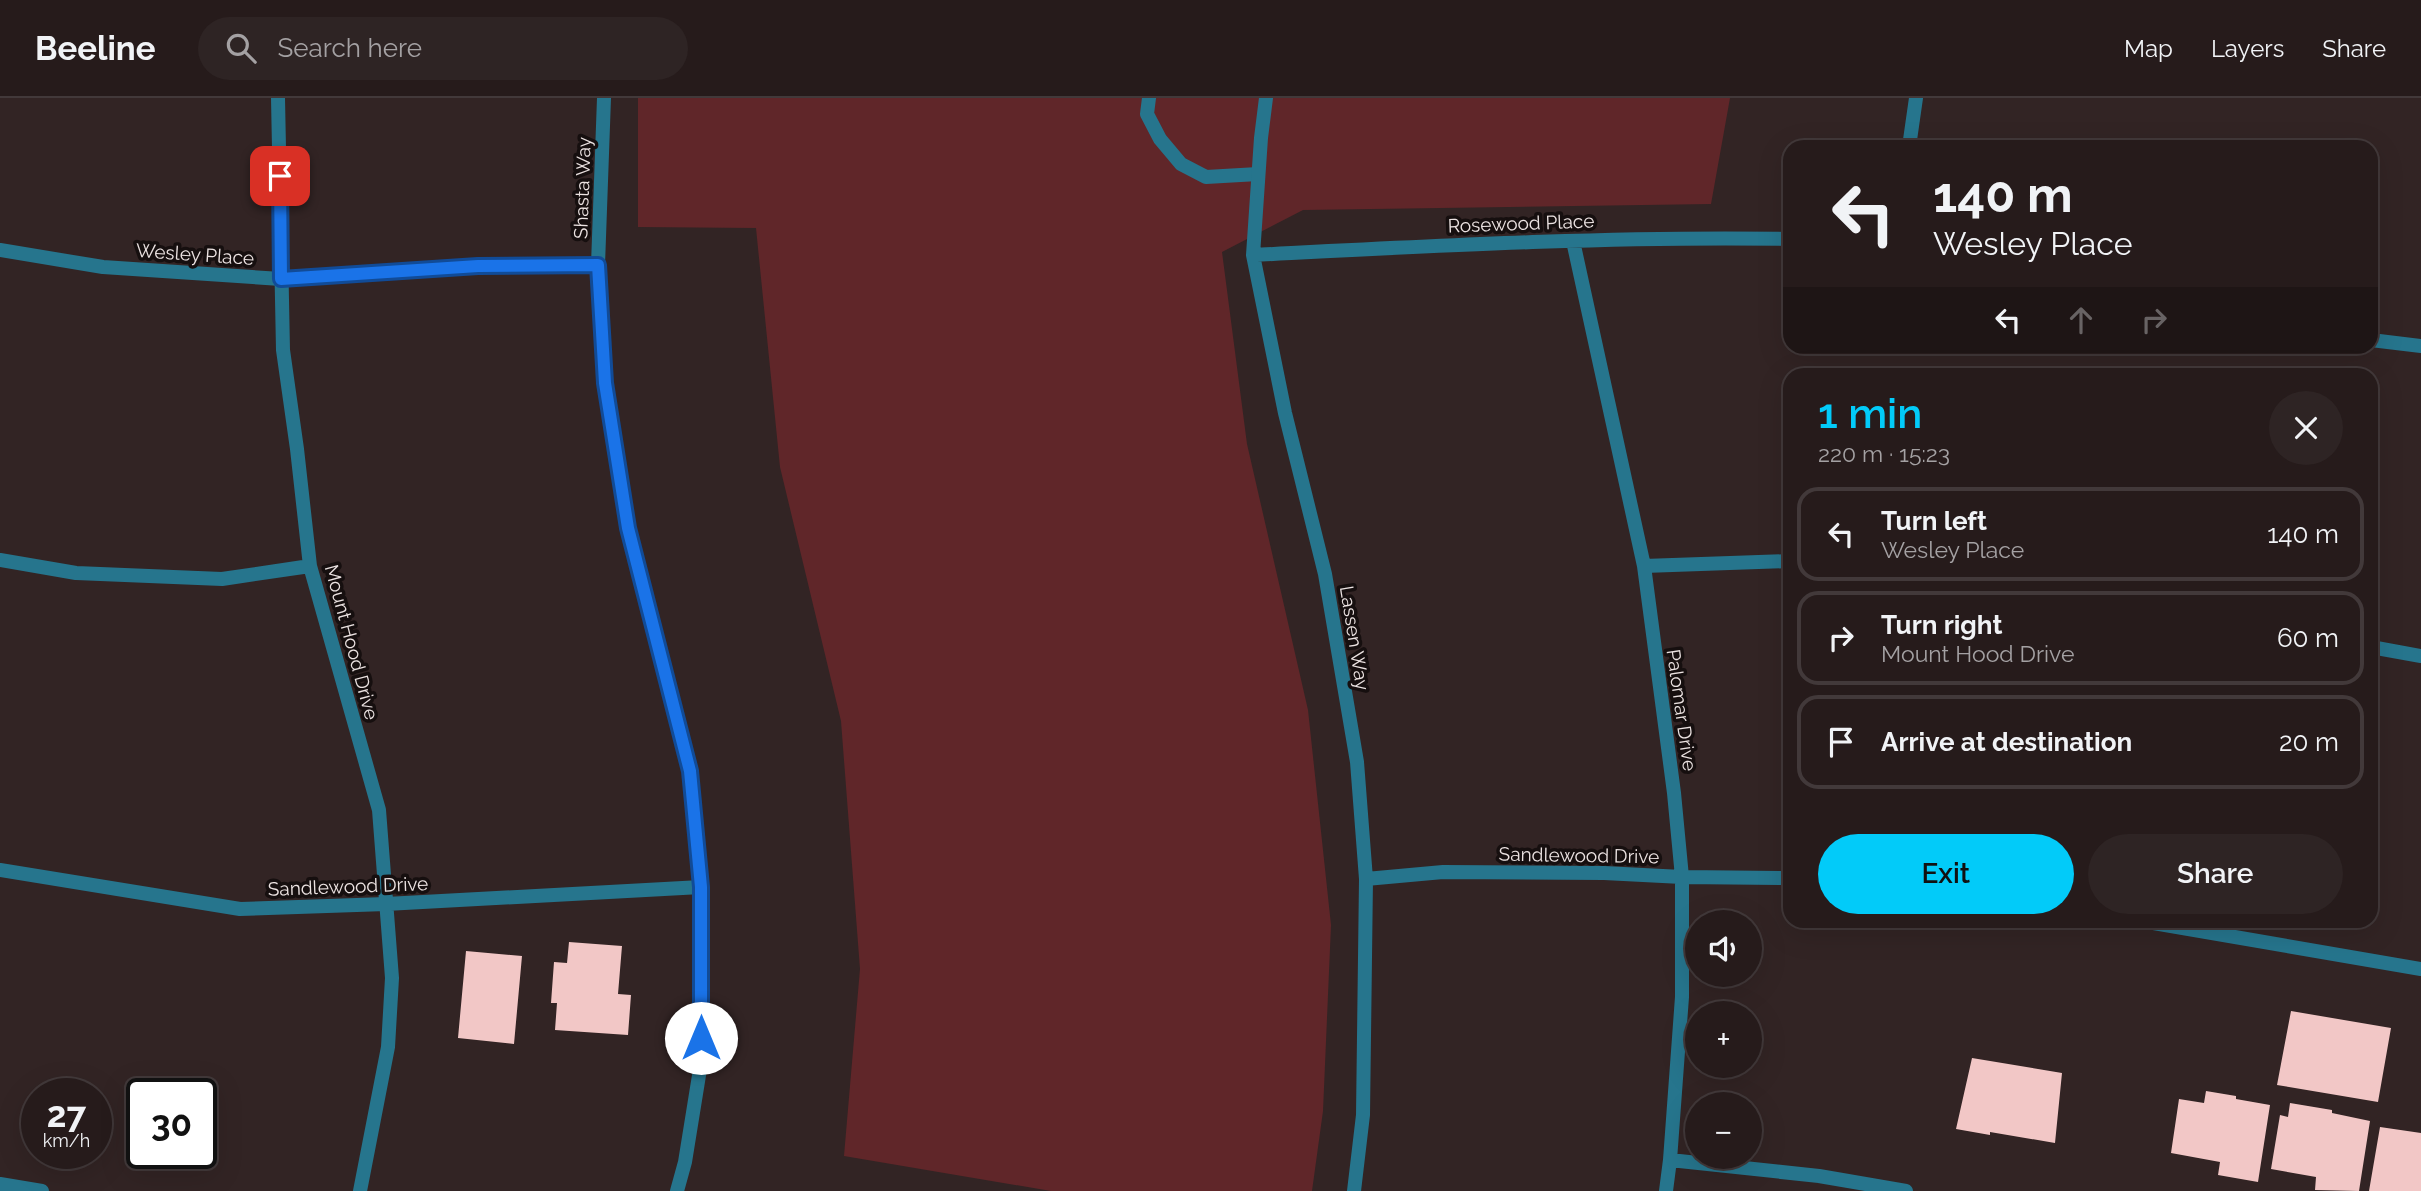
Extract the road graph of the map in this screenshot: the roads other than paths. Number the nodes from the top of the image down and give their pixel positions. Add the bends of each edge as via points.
1 (278, 98) edge
2 (604, 98) edge
3 (1149, 98) edge
4 (1266, 98) edge
5 (1916, 98) edge
6 (1910, 140) edge
7 (1258, 174) junction
8 (1783, 239) edge
9 (1573, 241) junction
10 (0, 250) edge
11 (1253, 255) junction
12 (598, 265) junction
13 (281, 279) junction
14 (2378, 341) edge
15 (2421, 346) edge
16 (0, 560) edge
17 (1783, 561) edge
18 (310, 566) junction
19 (1644, 566) junction
20 (2378, 648) edge
21 (2421, 656) edge
22 (0, 870) edge
23 (1682, 877) junction
24 (1783, 878) edge
25 (1366, 879) junction
26 (701, 887) junction
27 (386, 904) junction
28 (2183, 928) edge
29 (2421, 969) edge
30 (1670, 1160) junction
31 (0, 1184) edge
32 (42, 1191) edge
33 (360, 1191) edge
34 (677, 1191) edge
35 (1354, 1191) edge
36 (1666, 1191) edge
37 (1906, 1191) edge

1 - 13 street, Mount Hood Drive
2 - 12 street, Shasta Way
3 - 7 street via 1147,114 1181,164 1206,177
4 - 7 street, Lassen Way
5 - 6 street
7 - 11 street, Lassen Way
8 - 9 street, Rosewood Place
9 - 11 street, Rosewood Place
9 - 19 street, Palomar Drive
10 - 13 street, Wesley Place via 103,267
11 - 25 street, Lassen Way via 1284,413 1325,574 1357,762
12 - 13 street, Wesley Place via 478,266
12 - 26 street, Shasta Way via 605,383 628,528 690,771
13 - 18 street, Mount Hood Drive via 283,350
14 - 15 street
16 - 18 street via 76,573 222,579
17 - 19 street
18 - 27 street, Mount Hood Drive via 379,810
19 - 23 street, Palomar Drive
20 - 21 street
22 - 27 street, Sandlewood Drive via 240,909
23 - 24 street, Sandlewood Drive
23 - 25 street, Sandlewood Drive via 1443,872
23 - 30 street, Palomar Drive via 1682,998
25 - 35 street, Lassen Way via 1363,1115
26 - 27 street, Sandlewood Drive
26 - 34 street, Shasta Way via 701,1063
27 - 33 street, Mount Hood Drive via 392,978 388,1047
28 - 29 street
30 - 36 street, Palomar Drive
30 - 37 street via 1819,1176
31 - 32 street

